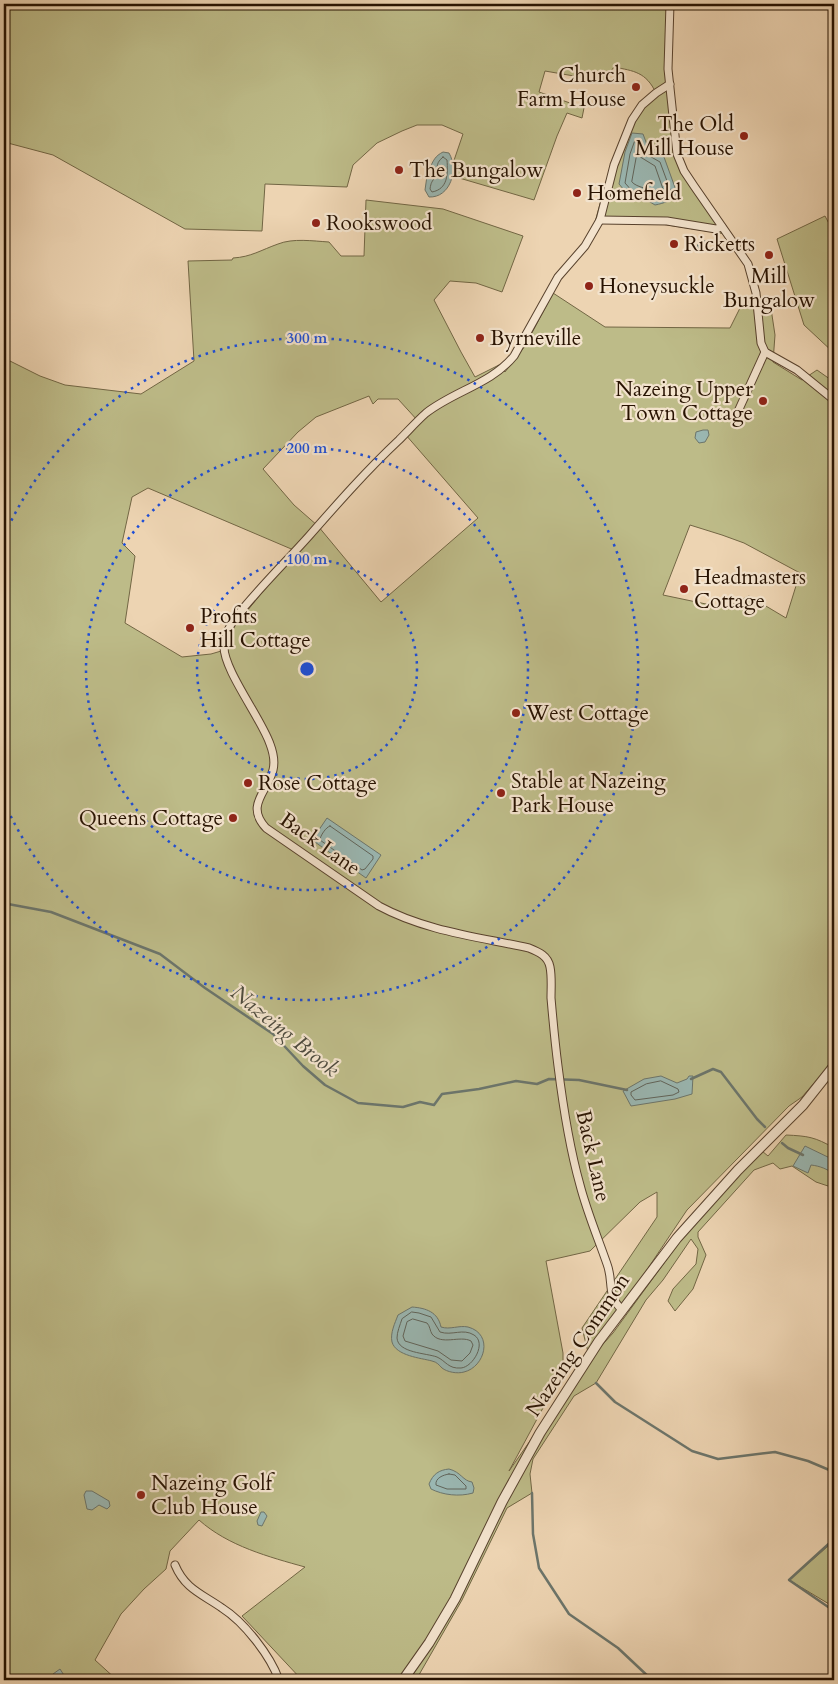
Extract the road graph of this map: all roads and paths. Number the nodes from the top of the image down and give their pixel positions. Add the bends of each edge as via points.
1 (670, 4) edge
2 (670, 84) junction
3 (600, 220) junction
4 (722, 227) junction
5 (765, 352) junction
6 (834, 400) edge
7 (735, 418) dead end
8 (834, 1066) edge
9 (621, 1309) junction
10 (175, 1565) dead end
11 (279, 1680) edge
12 (403, 1680) edge

1 - 2 street
2 - 3 street, Back Lane via 642,105 632,120 614,165
2 - 4 street via 677,154 684,171
3 - 4 street via 668,221 716,229
3 - 9 street, Back Lane via 585,246 558,277 525,339 506,366 497,374 439,403 376,462 233,622 226,633 224,647 233,674 263,727 274,758 273,770 256,811 266,828 397,916 529,948 547,959 568,1135 580,1186 610,1272 611,1293
4 - 5 street via 751,272 761,344
5 - 6 street via 797,370
5 - 7 street
8 - 9 street, Nazeing Common via 803,1105 676,1238
9 - 12 street, Nazeing Common via 540,1433 455,1599
10 - 11 street via 186,1583 237,1619 266,1656

